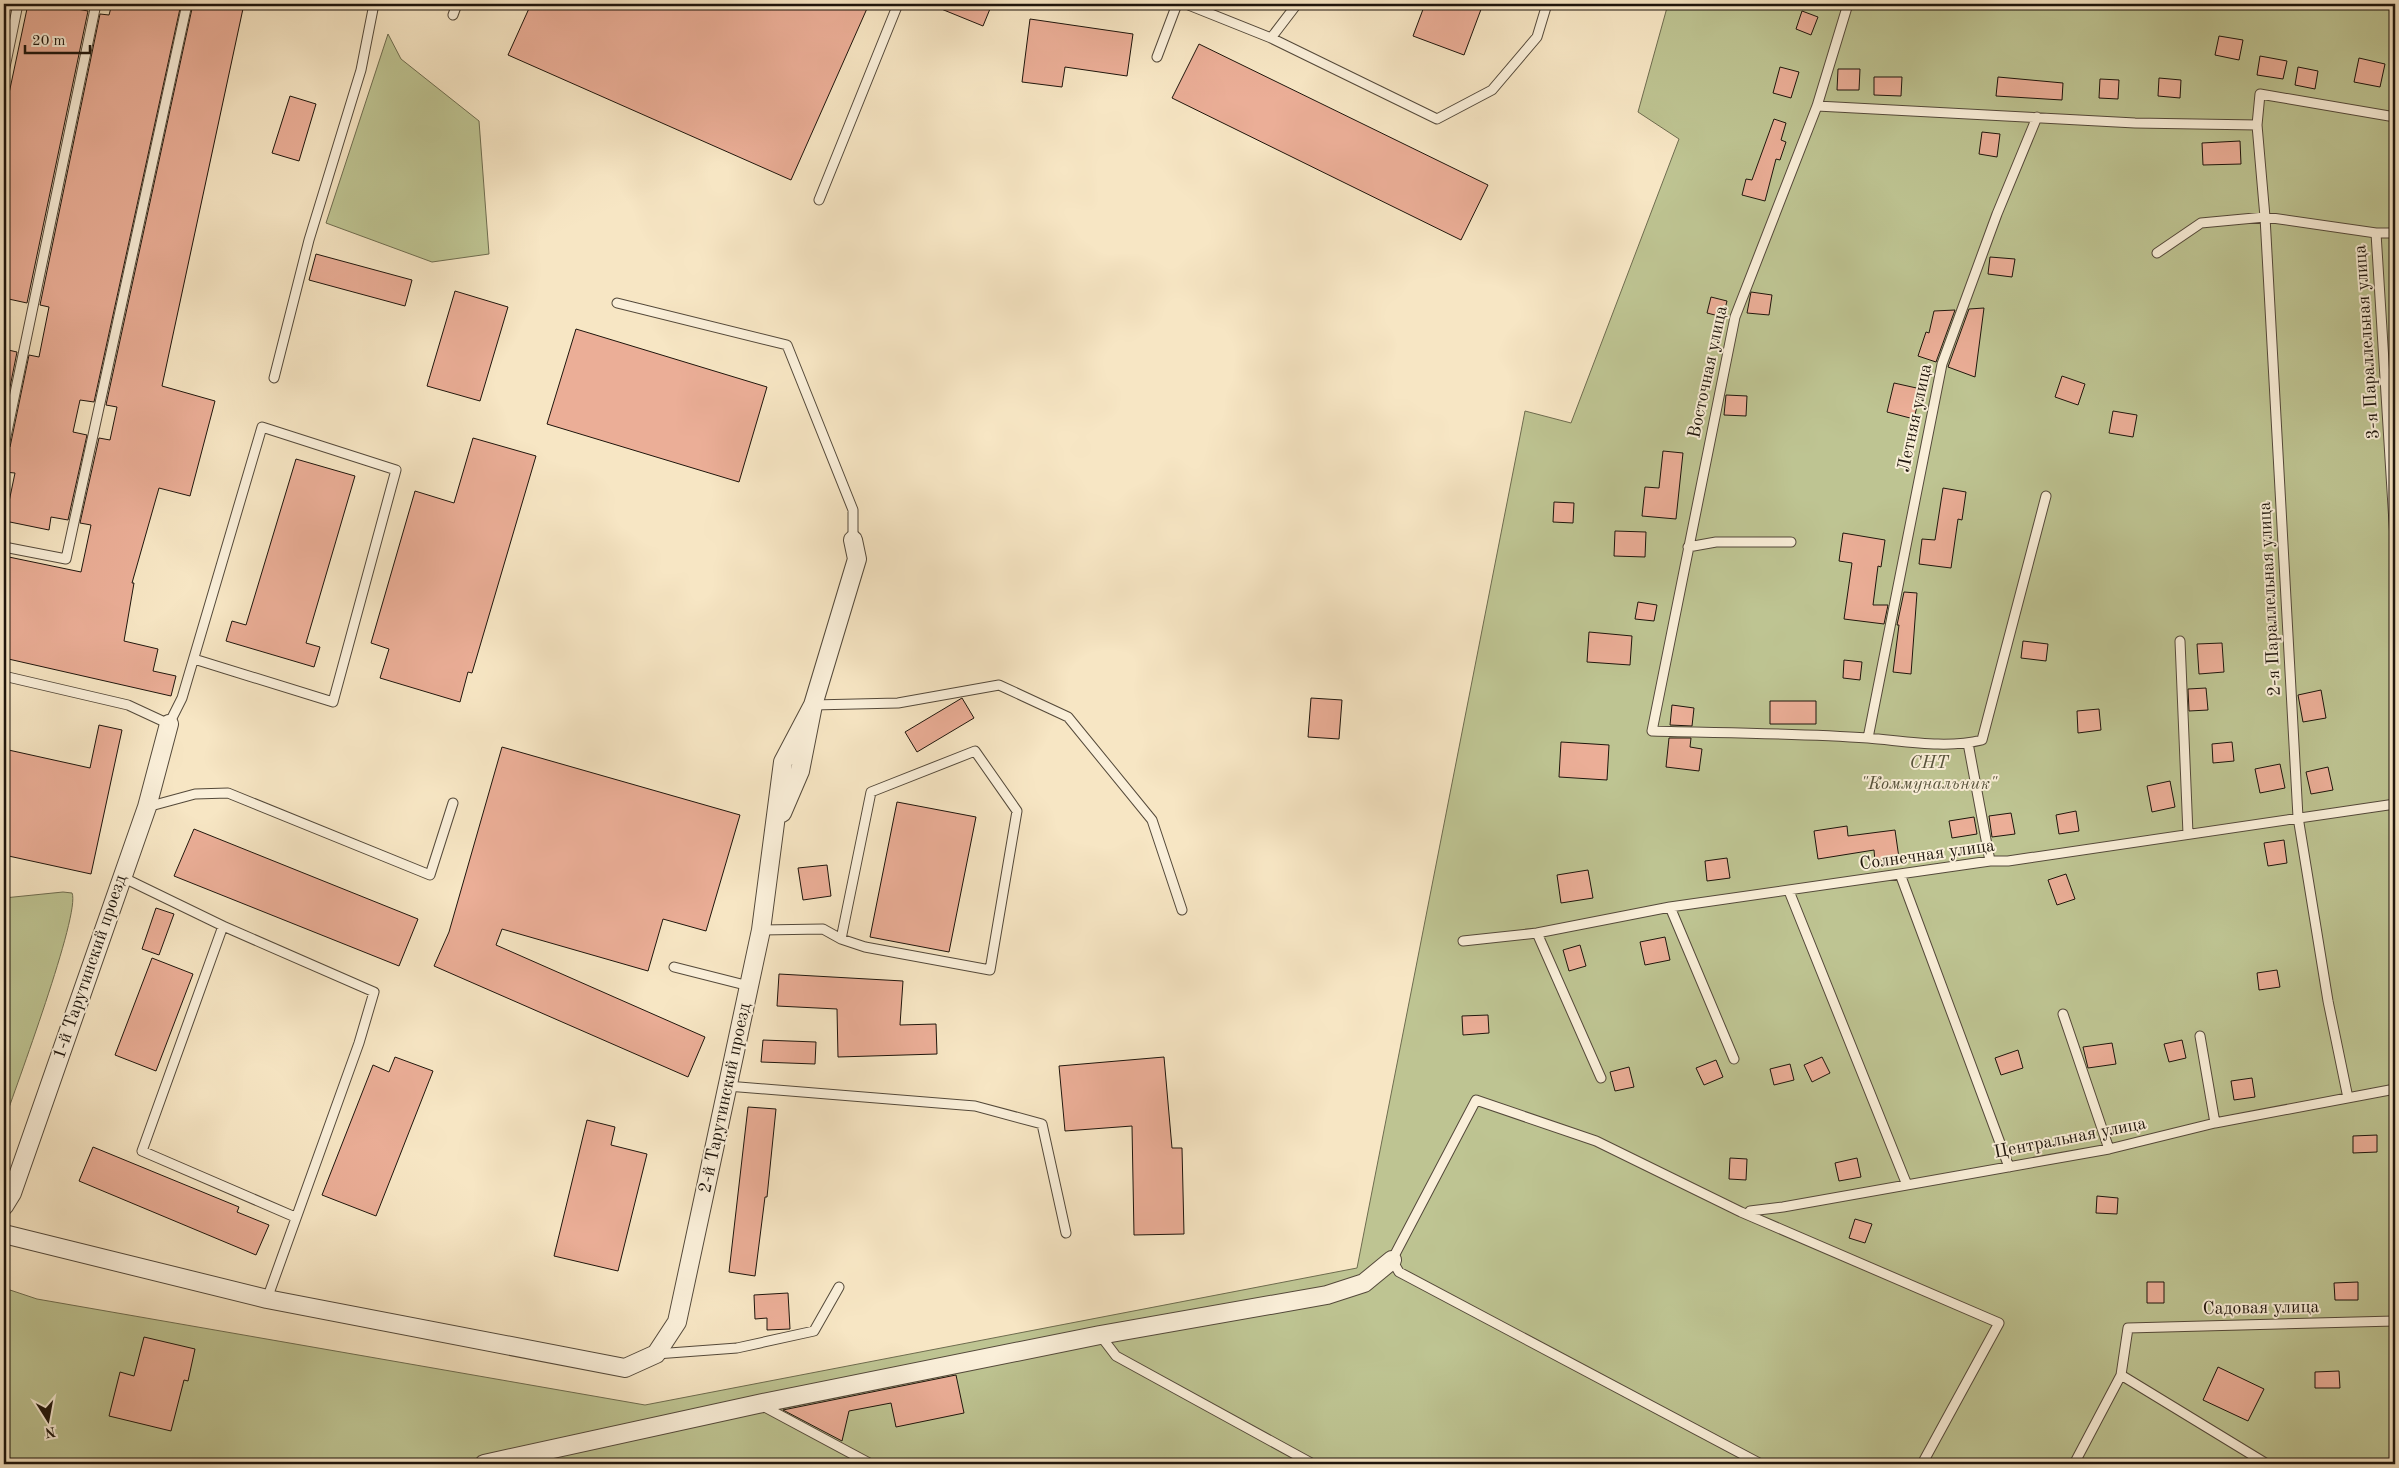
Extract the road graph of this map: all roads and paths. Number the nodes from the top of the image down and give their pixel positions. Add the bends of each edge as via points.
1 (18, 4) edge
2 (96, 4) edge
3 (187, 4) edge
4 (374, 4) edge
5 (457, 4) edge
6 (898, 4) edge
7 (1177, 4) edge
8 (1186, 4) edge
9 (1297, 4) edge
10 (1547, 4) edge
11 (1848, 4) edge
12 (453, 15) dead end
13 (1271, 38) junction
14 (1157, 57) dead end
15 (4, 72) edge
16 (1817, 106) junction
17 (2037, 117) junction
18 (2395, 117) edge
19 (2257, 125) junction
20 (818, 200) dead end
21 (2266, 217) junction
22 (2376, 233) junction
23 (2395, 233) edge
24 (2157, 253) dead end
25 (618, 303) dead end
26 (274, 378) dead end
27 (4, 446) edge
28 (2046, 496) dead end
29 (2395, 539) edge
30 (853, 540) joint
31 (1791, 542) dead end
32 (4, 547) edge
33 (1688, 547) junction
34 (2180, 641) dead end
35 (194, 659) junction
36 (8, 677) dead end
37 (813, 705) junction
38 (169, 724) junction
39 (1868, 738) junction
40 (1968, 743) junction
41 (453, 803) dead end
42 (2395, 804) edge
43 (147, 807) junction
44 (2298, 817) junction
45 (2188, 834) junction
46 (1990, 861) junction
47 (1900, 874) junction
48 (122, 876) junction
49 (1789, 891) junction
50 (1670, 907) junction
51 (1182, 910) dead end
52 (223, 926) junction
53 (761, 930) junction
54 (1537, 933) junction
55 (841, 939) junction
56 (1463, 941) dead end
57 (674, 966) dead end
58 (749, 986) junction
59 (2063, 1014) dead end
60 (2200, 1036) dead end
61 (1734, 1059) dead end
62 (1600, 1078) dead end
63 (727, 1086) junction
64 (2395, 1089) edge
65 (2348, 1098) junction
66 (2215, 1123) junction
67 (2109, 1149) junction
68 (2009, 1167) junction
69 (1907, 1185) junction
70 (4, 1206) edge
71 (1750, 1211) dead end
72 (295, 1218) junction
73 (1066, 1233) dead end
74 (4, 1234) edge
75 (1392, 1260) junction
76 (839, 1287) dead end
77 (267, 1299) junction
78 (2395, 1321) edge
79 (1100, 1335) junction
80 (656, 1354) junction
81 (2121, 1375) junction
82 (758, 1404) junction
83 (485, 1464) edge
84 (871, 1464) edge
85 (1313, 1464) edge
86 (1761, 1464) edge
87 (1922, 1464) edge
88 (2074, 1464) edge
89 (2267, 1464) edge

1 - 15 lane
2 - 27 lane
3 - 32 lane via 66,558
4 - 26 lane via 361,70 309,240
5 - 12 lane
6 - 20 lane
7 - 14 lane
8 - 13 lane
9 - 13 lane
10 - 13 lane via 1536,37 1492,90 1437,119
11 - 16 lane, Восточная улица
16 - 17 lane
16 - 33 lane, Восточная улица via 1734,317
17 - 19 lane
17 - 39 lane, Летняя улица via 1997,214 1942,364
18 - 19 lane, 2-я Параллельная улица via 2260,94
19 - 21 lane, 2-я Параллельная улица
21 - 22 lane
21 - 24 lane via 2201,223
21 - 44 lane, 2-я Параллельная улица
22 - 23 lane
22 - 29 lane, 3-я Параллельная улица
25 - 30 lane via 787,345 853,510
28 - 40 lane via 1982,740
30 - 37 street, 2-й Тарутинский проезд via 856,559
31 - 33 lane via 1716,542
33 - 39 lane, Восточная улица via 1652,731
34 - 45 lane
35 - 35 lane via 262,427 396,470 333,702
35 - 38 lane via 182,698
36 - 38 lane via 128,705
37 - 51 lane via 898,703 999,685 1068,717 1152,820
37 - 53 street, 2-й Тарутинский проезд via 782,762
38 - 43 street, 1-й Тарутинский проезд
39 - 40 lane
40 - 46 lane
41 - 43 lane via 430,875 228,793 195,794
42 - 44 lane, Солнечная улица
43 - 48 street, 1-й Тарутинский проезд
44 - 45 lane, Солнечная улица
44 - 65 lane, 2-я Параллельная улица via 2328,1001
45 - 46 lane, Солнечная улица
46 - 47 lane, Солнечная улица
47 - 49 lane, Солнечная улица
47 - 68 lane
48 - 52 lane
48 - 70 street, 1-й Тарутинский проезд via 12,1193
49 - 50 lane, Солнечная улица
49 - 69 lane
50 - 54 lane, Солнечная улица
50 - 61 lane
52 - 72 lane via 374,992 359,1043
52 - 72 lane via 142,1150
53 - 55 lane via 823,929
53 - 58 street, 2-й Тарутинский проезд
54 - 56 lane, Солнечная улица
54 - 62 lane
55 - 55 lane via 865,947 990,970 1017,811 974,751 871,792
57 - 58 lane
58 - 63 street, 2-й Тарутинский проезд
59 - 67 lane
60 - 66 lane
63 - 73 lane via 975,1106 1042,1124
63 - 80 street, 2-й Тарутинский проезд via 677,1322
64 - 65 lane, Центральная улица
65 - 66 lane, Центральная улица
66 - 67 lane, Центральная улица
67 - 68 lane, Центральная улица
68 - 69 lane, Центральная улица
69 - 71 lane, Центральная улица
72 - 77 lane
74 - 77 street
75 - 79 street via 1364,1283 1327,1295
75 - 86 lane via 1399,1272
75 - 87 lane via 1476,1100 1596,1141 1741,1212 2000,1323
76 - 80 lane via 814,1331 738,1348
77 - 80 street via 625,1368
78 - 81 lane, Садовая улица via 2128,1328
79 - 82 street
79 - 85 lane via 1116,1356
81 - 88 lane
81 - 89 lane
82 - 83 street
82 - 84 lane

